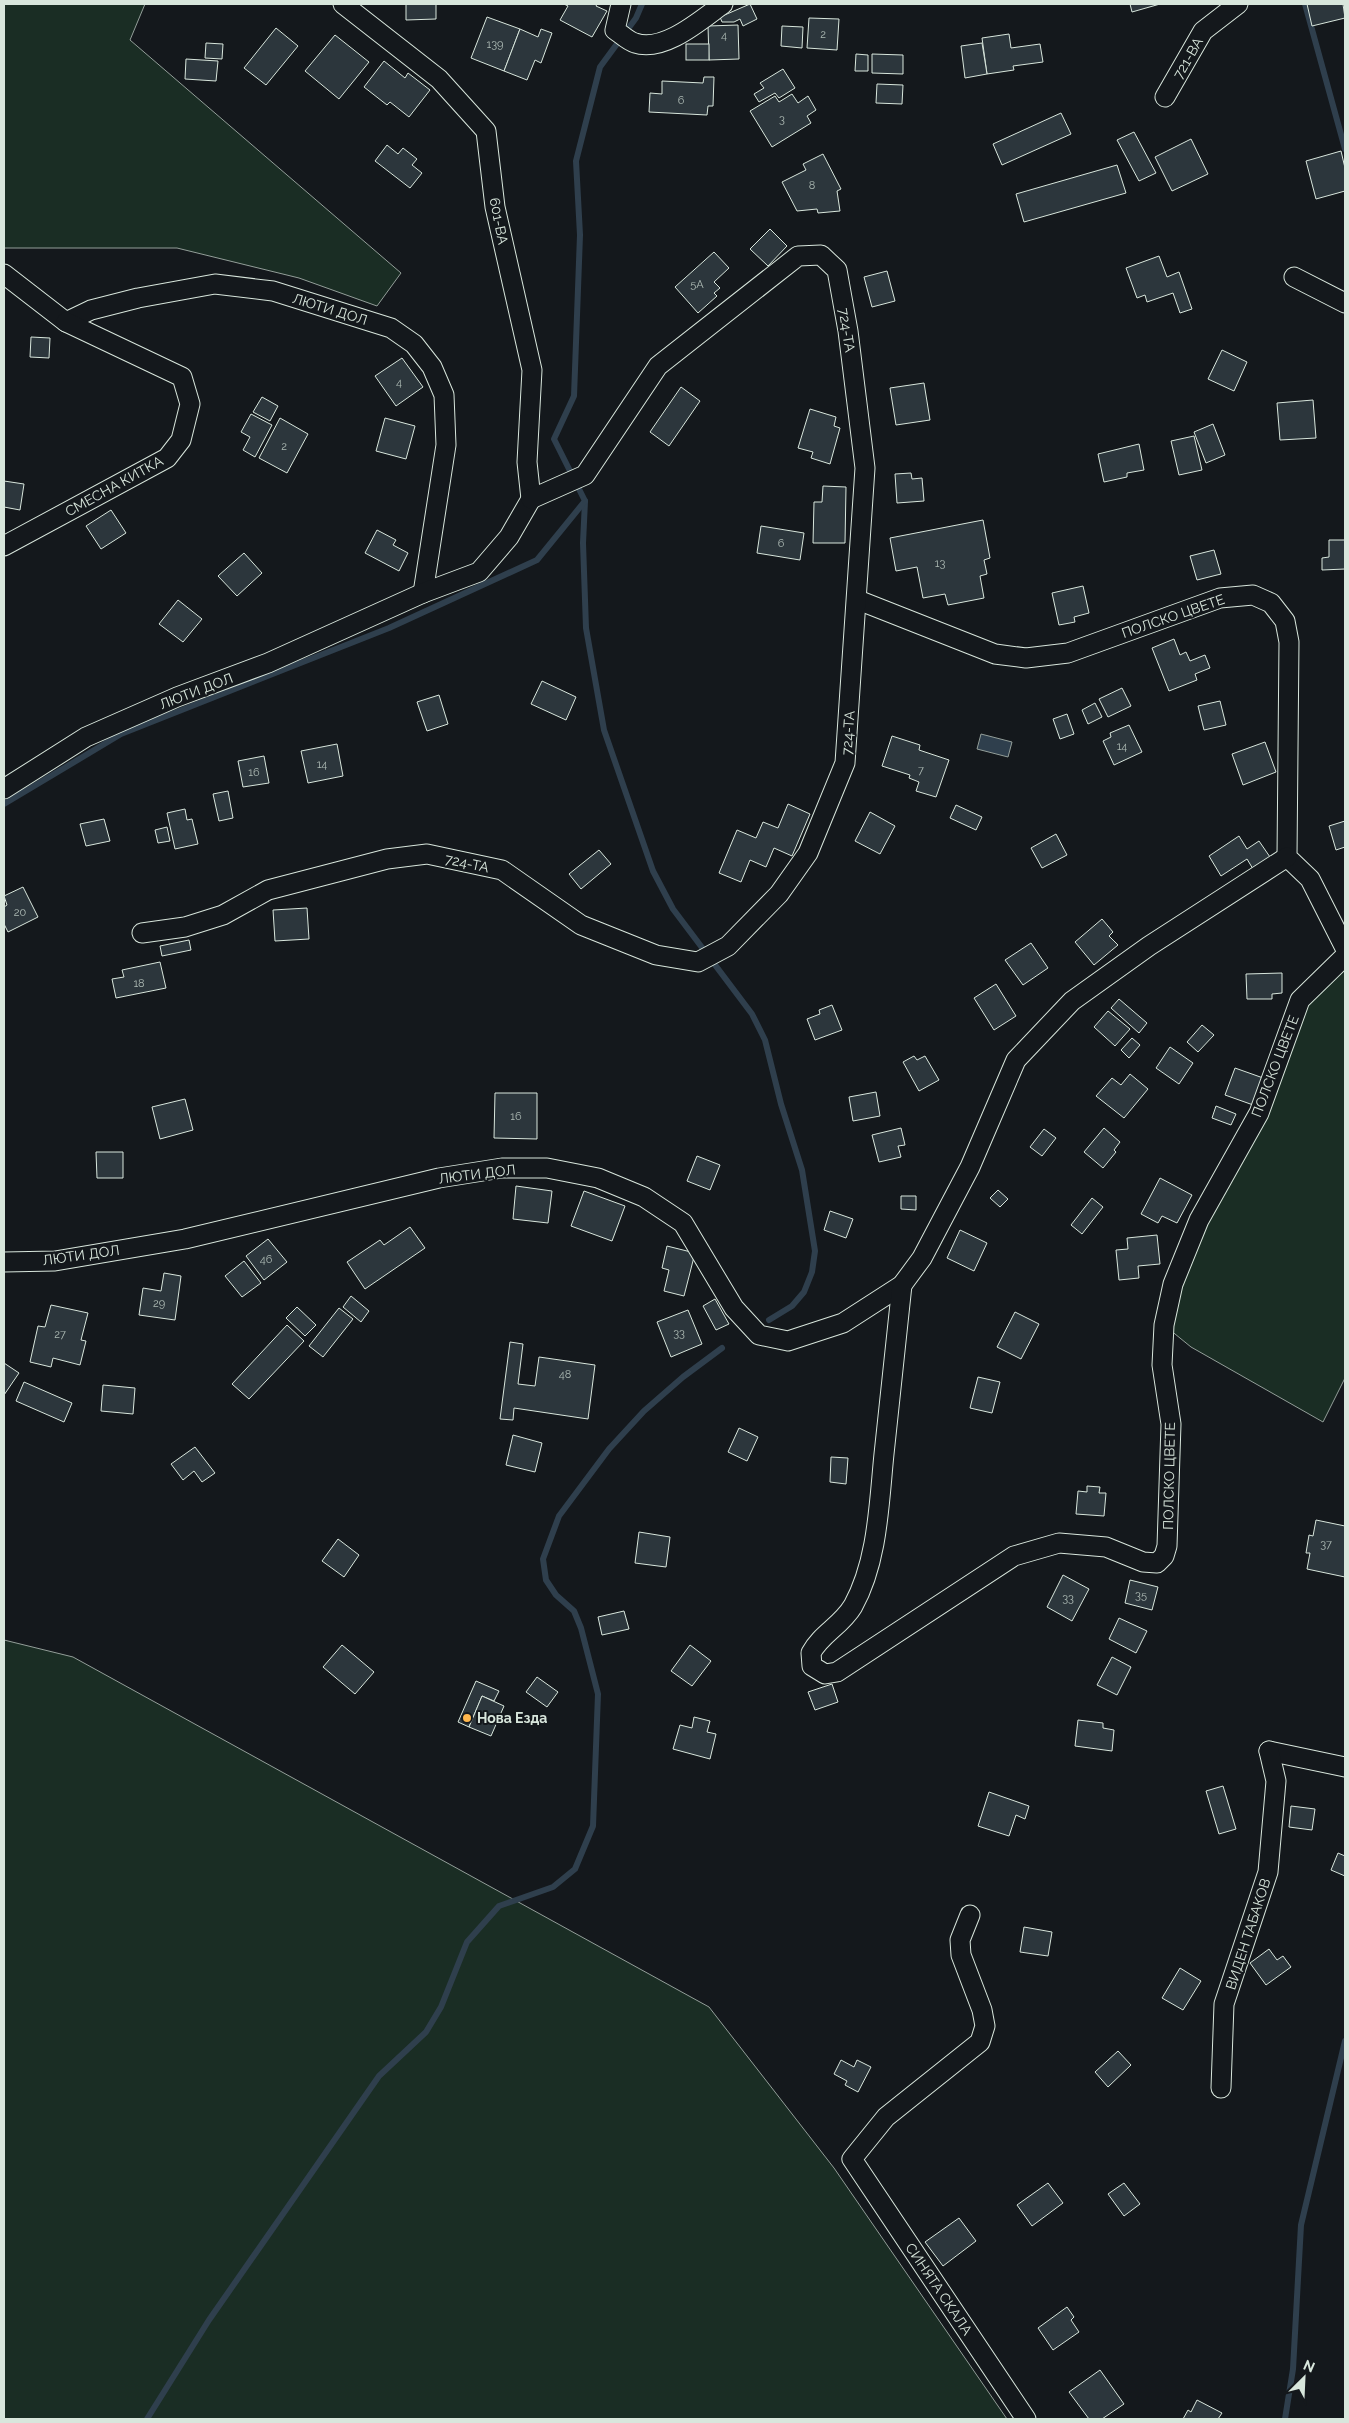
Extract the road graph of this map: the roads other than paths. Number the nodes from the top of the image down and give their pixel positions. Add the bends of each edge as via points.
1 (343, 4) edge
2 (621, 4) edge
3 (723, 4) edge
4 (1238, 4) edge
5 (1165, 97) dead end
6 (4, 274) edge
7 (1294, 277) dead end
8 (1345, 304) edge
9 (66, 322) junction
10 (531, 499) junction
11 (4, 546) edge
12 (423, 593) junction
13 (858, 600) junction
14 (4, 789) edge
15 (1287, 857) junction
16 (142, 933) dead end
17 (1345, 948) edge
18 (1345, 956) edge
19 (4, 1262) edge
20 (902, 1284) junction
21 (1345, 1767) edge
22 (970, 1916) dead end
23 (1221, 2088) dead end
24 (1026, 2419) edge

1 - 10 street, 601-ВА via 439,79 486,131 494,207 532,370 527,462
2 - 3 street via 615,30 636,44 656,43 682,34
4 - 5 street, 721-ВА via 1203,31
6 - 9 street
7 - 8 street
9 - 11 street, СМЕСНА КИТКА via 182,377 190,404 181,440 167,458
9 - 12 street, ЛЮТИ ДОЛ via 91,310 138,298 215,284 273,291 391,328 414,344 432,367 444,394 446,445
10 - 12 street, ЛЮТИ ДОЛ via 509,537 479,572
10 - 13 street, 724-ТА via 585,475 658,366 798,256 821,255 837,270 866,468
12 - 14 street, ЛЮТИ ДОЛ via 268,663 177,697 86,737
13 - 15 street, ПОЛСКО ЦВЕТЕ via 995,654 1026,658 1068,653 1220,598 1253,595 1271,603 1285,621 1288,642
13 - 16 street, 724-ТА via 845,763 808,854 779,894 728,946 698,962 656,955 581,925 502,870 427,854 387,859 268,890 223,915 185,927
15 - 17 street via 1310,879
15 - 20 street via 1149,946 1072,1001 1016,1060 970,1166 922,1258
18 - 20 street, ПОЛСКО ЦВЕТЕ via 1300,1000 1259,1113 1199,1220 1173,1284 1164,1325 1162,1365 1171,1424 1168,1546 1164,1556 1157,1563 1143,1562 1106,1547 1059,1543 1014,1556 837,1672 825,1674 812,1666 810,1659 815,1645 839,1625 853,1605 871,1552 879,1508
19 - 20 street, ЛЮТИ ДОЛ via 55,1261 185,1239 439,1178 502,1168 547,1168 598,1178 644,1197 683,1223 734,1308 759,1335 788,1341 843,1323
21 - 23 street, ВИДЕН ТАБАКОВ via 1269,1751 1276,1781 1268,1872 1224,2004
22 - 24 street, СИНЯТА СКАЛА via 960,1940 961,1955 982,2010 985,2026 980,2042 886,2117 852,2159

